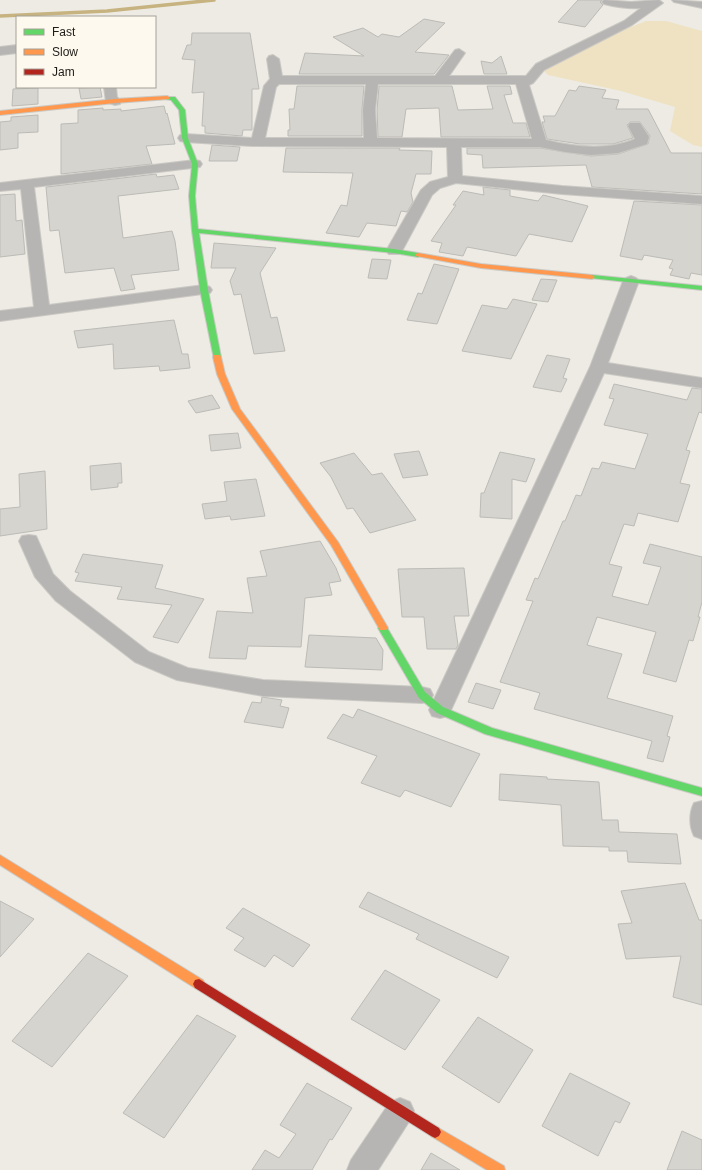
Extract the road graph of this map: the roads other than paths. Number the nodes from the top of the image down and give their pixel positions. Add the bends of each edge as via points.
1 (678, 0) edge
2 (608, 2) dead end
3 (659, 2) edge
4 (702, 5) edge
5 (16, 49) edge
6 (0, 51) edge
7 (459, 53) dead end
8 (274, 59) dead end
9 (373, 79) junction
10 (276, 80) junction
11 (438, 80) junction
12 (529, 80) junction
13 (110, 88) edge
14 (115, 101) junction
15 (0, 114) edge
16 (635, 126) dead end
17 (185, 138) junction
18 (258, 141) junction
19 (371, 142) junction
20 (454, 142) junction
21 (540, 143) junction
22 (195, 164) junction
23 (455, 179) junction
24 (27, 184) junction
25 (0, 187) edge
26 (702, 200) edge
27 (195, 232) junction
28 (394, 251) junction
29 (631, 282) junction
30 (702, 288) edge
31 (204, 290) junction
32 (42, 311) junction
33 (0, 316) edge
34 (598, 367) junction
35 (702, 383) edge
36 (29, 541) dead end
37 (422, 695) junction
38 (440, 710) junction
39 (702, 792) edge
40 (702, 810) edge
41 (702, 829) edge
42 (0, 859) edge
43 (400, 1111) junction
44 (361, 1170) edge
45 (499, 1170) edge

1 - 4 street
2 - 3 street via 624,5
3 - 12 street via 628,24 540,67
5 - 6 street
7 - 11 street
8 - 10 street
9 - 10 street
9 - 11 street
9 - 19 street via 369,96
10 - 18 street via 270,86
11 - 12 street
12 - 21 street via 522,84
13 - 14 street via 111,99
14 - 15 street
14 - 17 street via 173,98 182,110
16 - 21 street via 642,141 631,147 583,150
17 - 18 street
17 - 22 street
18 - 19 street
19 - 20 street
20 - 21 street
20 - 23 street
22 - 24 street
22 - 27 street via 192,196
23 - 26 street
23 - 28 street via 435,185 426,193
24 - 25 street
24 - 32 street
27 - 28 street
27 - 31 street
28 - 29 street via 481,266
29 - 30 street
29 - 34 street
31 - 32 street
31 - 37 street via 221,374 236,409 335,544
32 - 33 street
34 - 35 street
34 - 38 street
36 - 37 street via 45,577 63,596 142,656 185,675 263,688
37 - 38 street
38 - 39 street via 489,731
40 - 41 street
42 - 43 street
43 - 44 street
43 - 45 street

